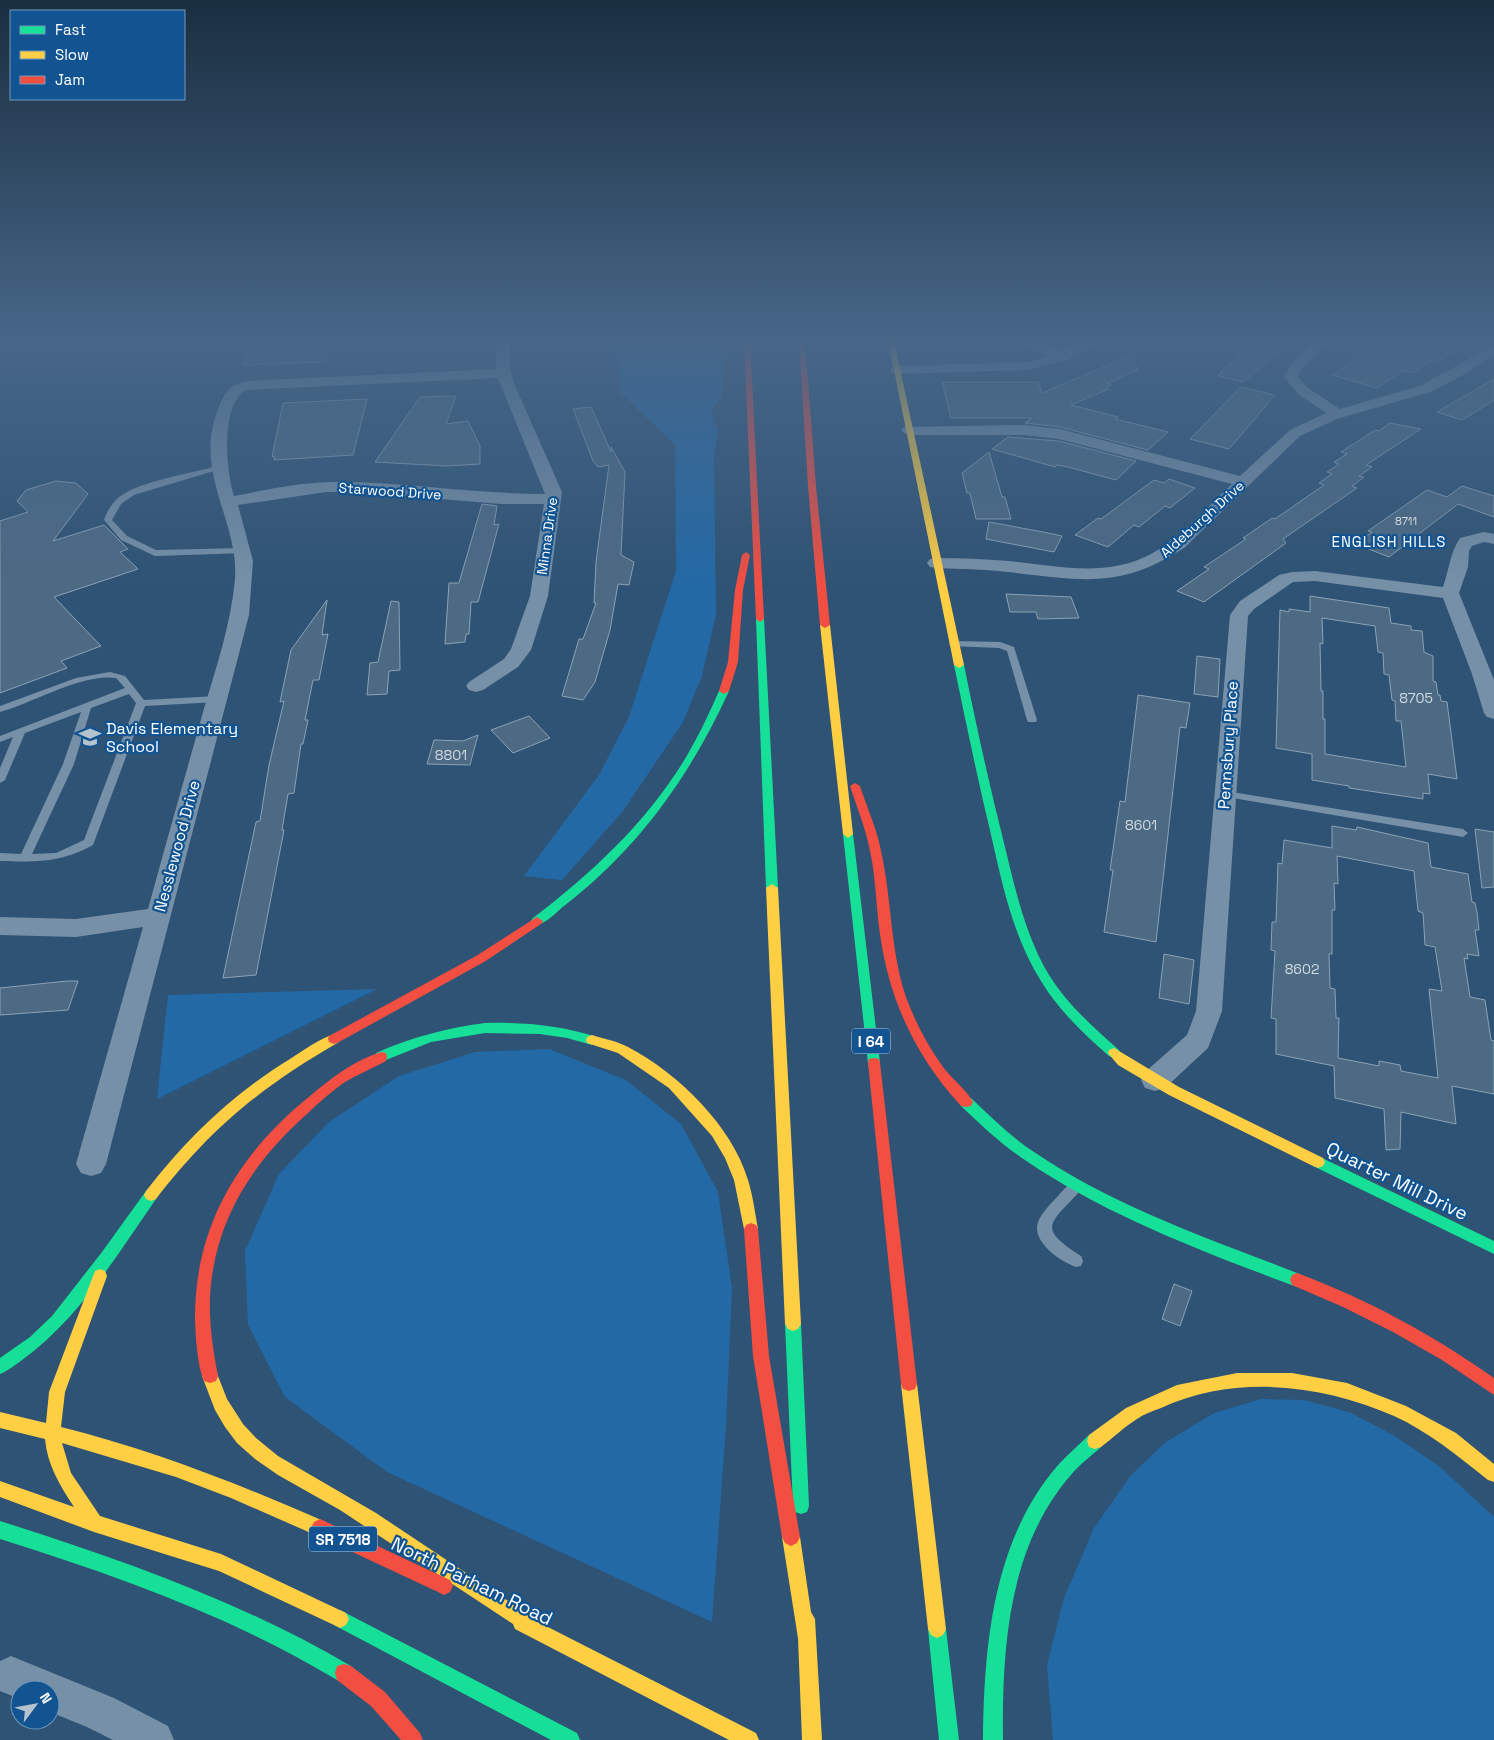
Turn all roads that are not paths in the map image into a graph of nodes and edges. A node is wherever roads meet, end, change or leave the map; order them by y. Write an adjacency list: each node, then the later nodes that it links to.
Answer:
1 (223, 422): 8 (street, Nesslewood Drive)
2 (524, 422): 10 (street, Minna Drive)
3 (750, 422): 12 (main road)
4 (808, 422): 26 (main road, I 64)
5 (907, 422): 7 (main road, Quarter Mill Drive)
6 (1319, 422): 9 (street, Aldeburgh Drive)
7 (909, 430): 9 (street); 15 (main road, Quarter Mill Drive)
8 (220, 468): 11 (street, Nesslewood Drive); 14 (lane)
9 (1243, 482): 15 (street, Aldeburgh Drive)
10 (552, 499): 11 (street, Starwood Drive); 18 (street, Minna Drive)
11 (229, 502): 14 (street, Nesslewood Drive)
12 (754, 512): 40 (main road); 51 (main road)
13 (1494, 539): 16 (street)
14 (242, 550): 20 (street, Nesslewood Drive)
15 (936, 563): 17 (main road, Quarter Mill Drive)
16 (1450, 593): 24 (street); 30 (street, Pennsbury Place)
17 (954, 644): 25 (lane); 36 (main road, Quarter Mill Drive)
18 (476, 686)
19 (130, 690): 21 (lane); 22 (lane); 23 (lane)
20 (217, 699): 21 (lane); 34 (street, Nesslewood Drive)
21 (141, 703): 33 (lane)
22 (87, 706): 27 (lane); 33 (lane)
23 (0, 708)
24 (1494, 713)
25 (1032, 720)
26 (837, 730): 38 (main road); 58 (main road, I 64)
27 (21, 731): 28 (lane); 29 (lane)
28 (0, 739)
29 (0, 780)
30 (1224, 794): 31 (lane); 36 (street, Pennsbury Place)
31 (1463, 833)
32 (0, 857): 33 (lane)
33 (25, 858)
34 (158, 916): 35 (street); 37 (street, Nesslewood Drive)
35 (0, 926)
36 (1155, 1080): 39 (main road, Quarter Mill Drive)
37 (91, 1164)
38 (1076, 1186): 41 (lane); 43 (main road)
39 (1494, 1248)
40 (105, 1260): 42 (main road); 45 (main road)
41 (1076, 1261)
42 (0, 1367)
43 (1494, 1386)
44 (0, 1420): 45 (main road, North Parham Road / SR 7518)
45 (51, 1433): 48 (main road); 50 (main road, North Parham Road / SR 7518)
46 (1494, 1474): 59 (main road)
47 (0, 1489): 48 (main road)
48 (94, 1523): 55 (main road)
49 (0, 1530): 54 (main road)
50 (537, 1630): 51 (main road); 56 (main road, North Parham Road / SR 7518)
51 (806, 1636): 57 (main road)
52 (60, 1696): 53 (street)
53 (154, 1740)
54 (413, 1740)
55 (570, 1740)
56 (749, 1740)
57 (812, 1740)
58 (949, 1740)
59 (993, 1740)

